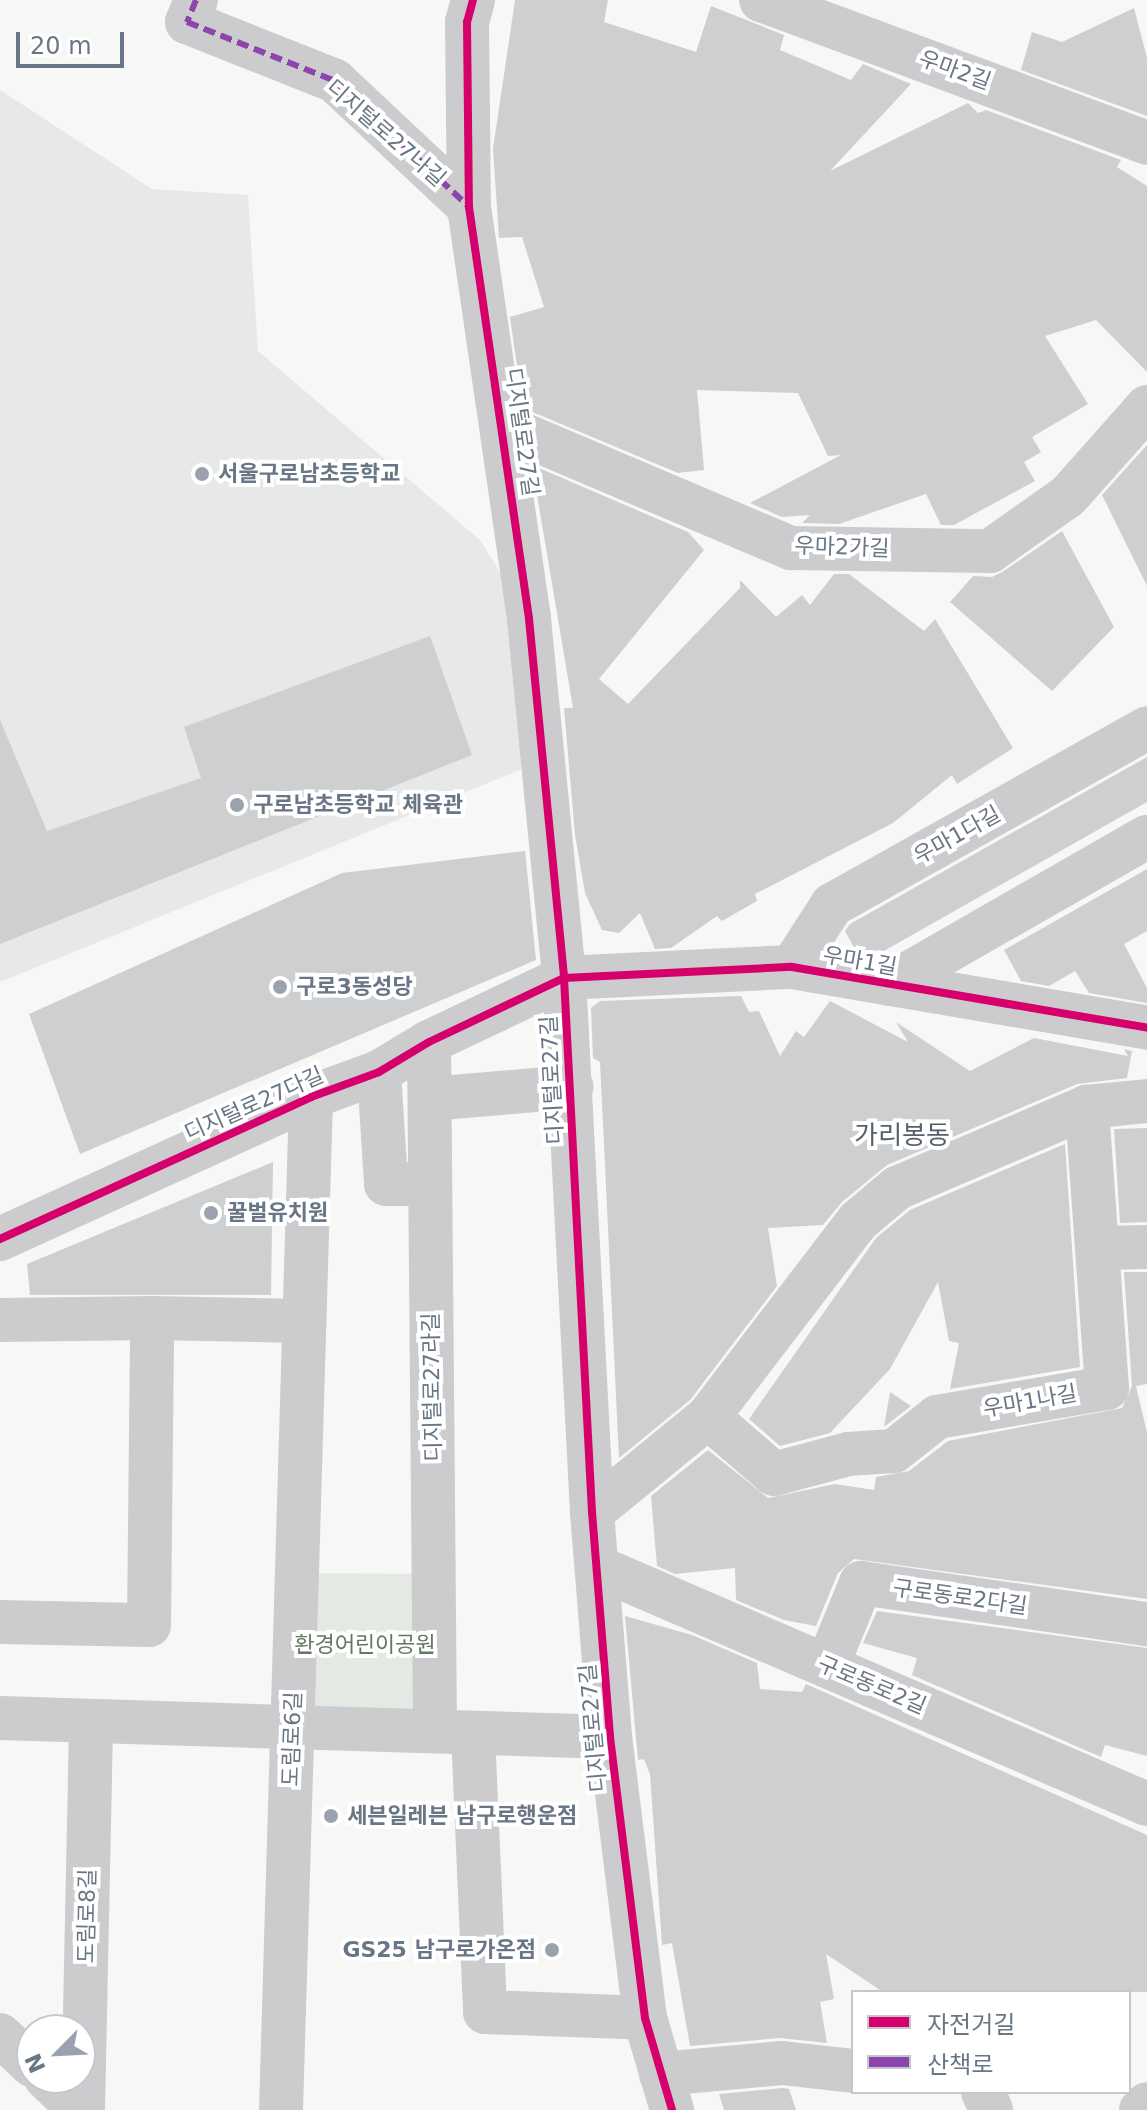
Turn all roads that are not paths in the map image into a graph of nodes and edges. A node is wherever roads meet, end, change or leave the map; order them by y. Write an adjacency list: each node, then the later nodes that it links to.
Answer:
1 (196, 0): 5 (street, 디지털로27나길)
2 (761, 0): 4 (street, 우마2길)
3 (469, 7): 5 (street, 디지털로27길)
4 (1147, 143)
5 (469, 207): 7 (street, 디지털로27길)
6 (1147, 407): 7 (street, 우마2가길)
7 (503, 426): 11 (street, 디지털로27길)
8 (1147, 728): 10 (street, 우마1다길)
9 (1147, 837): 12 (street)
10 (792, 967): 11 (street, 우마1길); 12 (street, 우마1길)
11 (564, 978): 14 (street, 디지털로27다길); 16 (street, 디지털로27길)
12 (890, 984): 13 (street, 우마1길)
13 (1147, 1028)
14 (429, 1042): 15 (street, 디지털로27다길); 18 (street, 디지털로27라길)
15 (379, 1072): 17 (street, 디지털로27다길); 21 (street)
16 (571, 1087): 18 (street); 29 (street, 디지털로27길)
17 (311, 1097): 22 (street, 디지털로27다길); 27 (street, 도림로6길)
18 (430, 1099): 21 (street, 디지털로27라길)
19 (1147, 1101): 20 (street)
20 (1087, 1107): 24 (street, 우마1나길); 28 (street)
21 (430, 1184): 37 (street, 디지털로27라길)
22 (0, 1239)
23 (1147, 1247): 24 (street)
24 (1100, 1248): 28 (street, 우마1나길)
25 (152, 1318): 26 (street); 27 (street); 31 (street)
26 (0, 1320)
27 (304, 1321): 36 (street, 도림로6길)
28 (708, 1417): 29 (street)
29 (592, 1512): 30 (street, 디지털로27길)
30 (597, 1567): 33 (street, 구로동로2길); 38 (street, 디지털로27길)
31 (0, 1622)
32 (1147, 1624): 33 (street, 구로동로2다길)
33 (827, 1666): 39 (street, 구로동로2길)
34 (0, 1718): 35 (street)
35 (91, 1722): 36 (street); 47 (street, 도림로8길)
36 (292, 1728): 37 (street); 48 (street, 도림로6길)
37 (454, 1732): 38 (street); 40 (street)
38 (610, 1737): 40 (street, 디지털로27길)
39 (1147, 1804)
40 (645, 2018): 44 (street, 디지털로27길)
41 (0, 2035): 42 (street)
42 (16, 2050)
43 (851, 2071): 44 (street)
44 (666, 2092)
45 (64, 2094): 47 (street)
46 (1147, 2104): 49 (street)
47 (81, 2110)
48 (281, 2110)
49 (1141, 2110)

